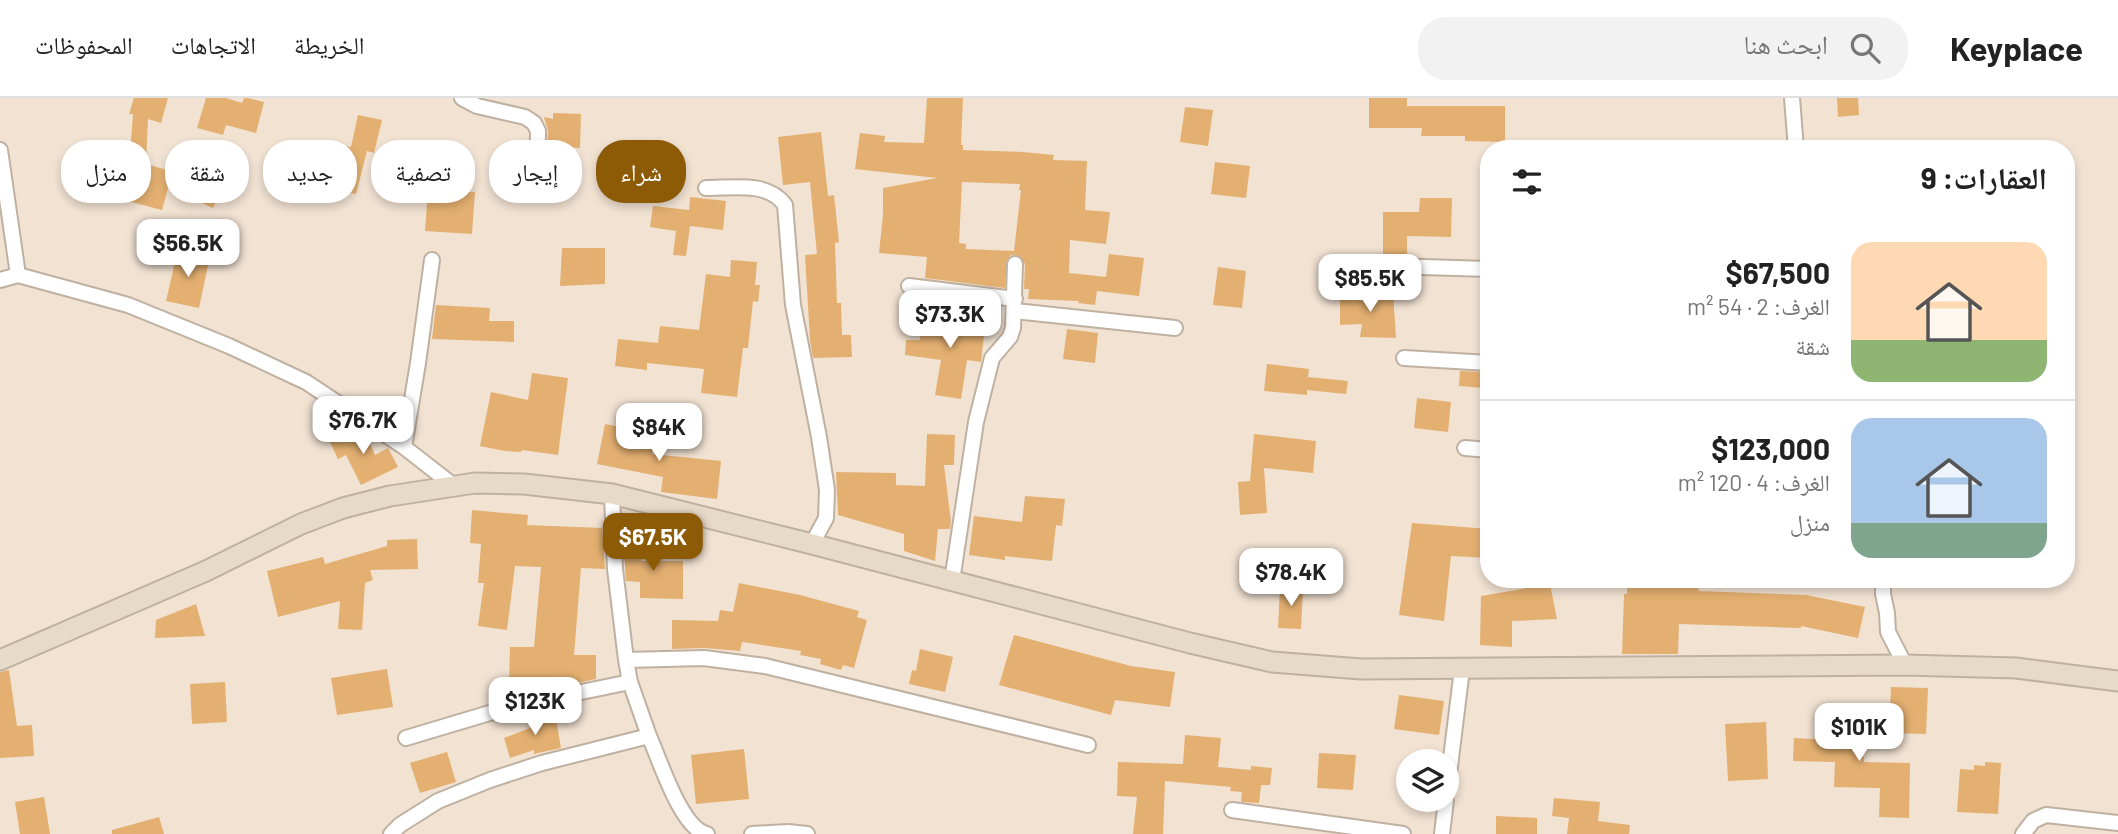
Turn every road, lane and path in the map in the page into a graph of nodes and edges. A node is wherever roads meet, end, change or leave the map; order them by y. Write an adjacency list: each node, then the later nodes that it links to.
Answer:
1 (462, 98): 3 (street)
2 (1792, 98): 4 (street)
3 (538, 140)
4 (1795, 140)
5 (0, 150): 11 (street)
6 (706, 188): 23 (street)
7 (432, 260): 18 (street)
8 (1015, 264): 14 (street)
9 (1356, 265): 10 (street)
10 (1480, 269)
11 (18, 275): 12 (street); 18 (street)
12 (0, 280)
13 (909, 286): 14 (street)
14 (1015, 305): 15 (street); 24 (street)
15 (1175, 328)
16 (1405, 358): 17 (street)
17 (1480, 362)
18 (404, 447): 21 (street)
19 (1465, 448): 20 (street)
20 (1480, 449)
21 (454, 486): 22 (main road); 26 (main road)
22 (612, 494): 23 (main road); 27 (street)
23 (813, 544): 24 (main road)
24 (951, 581): 29 (main road)
25 (1883, 588): 28 (street)
26 (0, 660)
27 (626, 660): 31 (street); 34 (street)
28 (1905, 665): 29 (main road); 30 (main road)
29 (1462, 669): 35 (street)
30 (2118, 681)
31 (630, 682): 32 (street); 33 (street)
32 (649, 736): 39 (street); 40 (street)
33 (405, 738)
34 (1088, 745)
35 (1452, 749)
36 (1232, 810): 43 (street)
37 (1445, 812): 44 (street)
38 (2118, 823): 45 (street)
39 (391, 834)
40 (707, 834)
41 (752, 834): 42 (street)
42 (807, 834)
43 (1403, 834)
44 (1442, 834)
45 (2022, 834)

